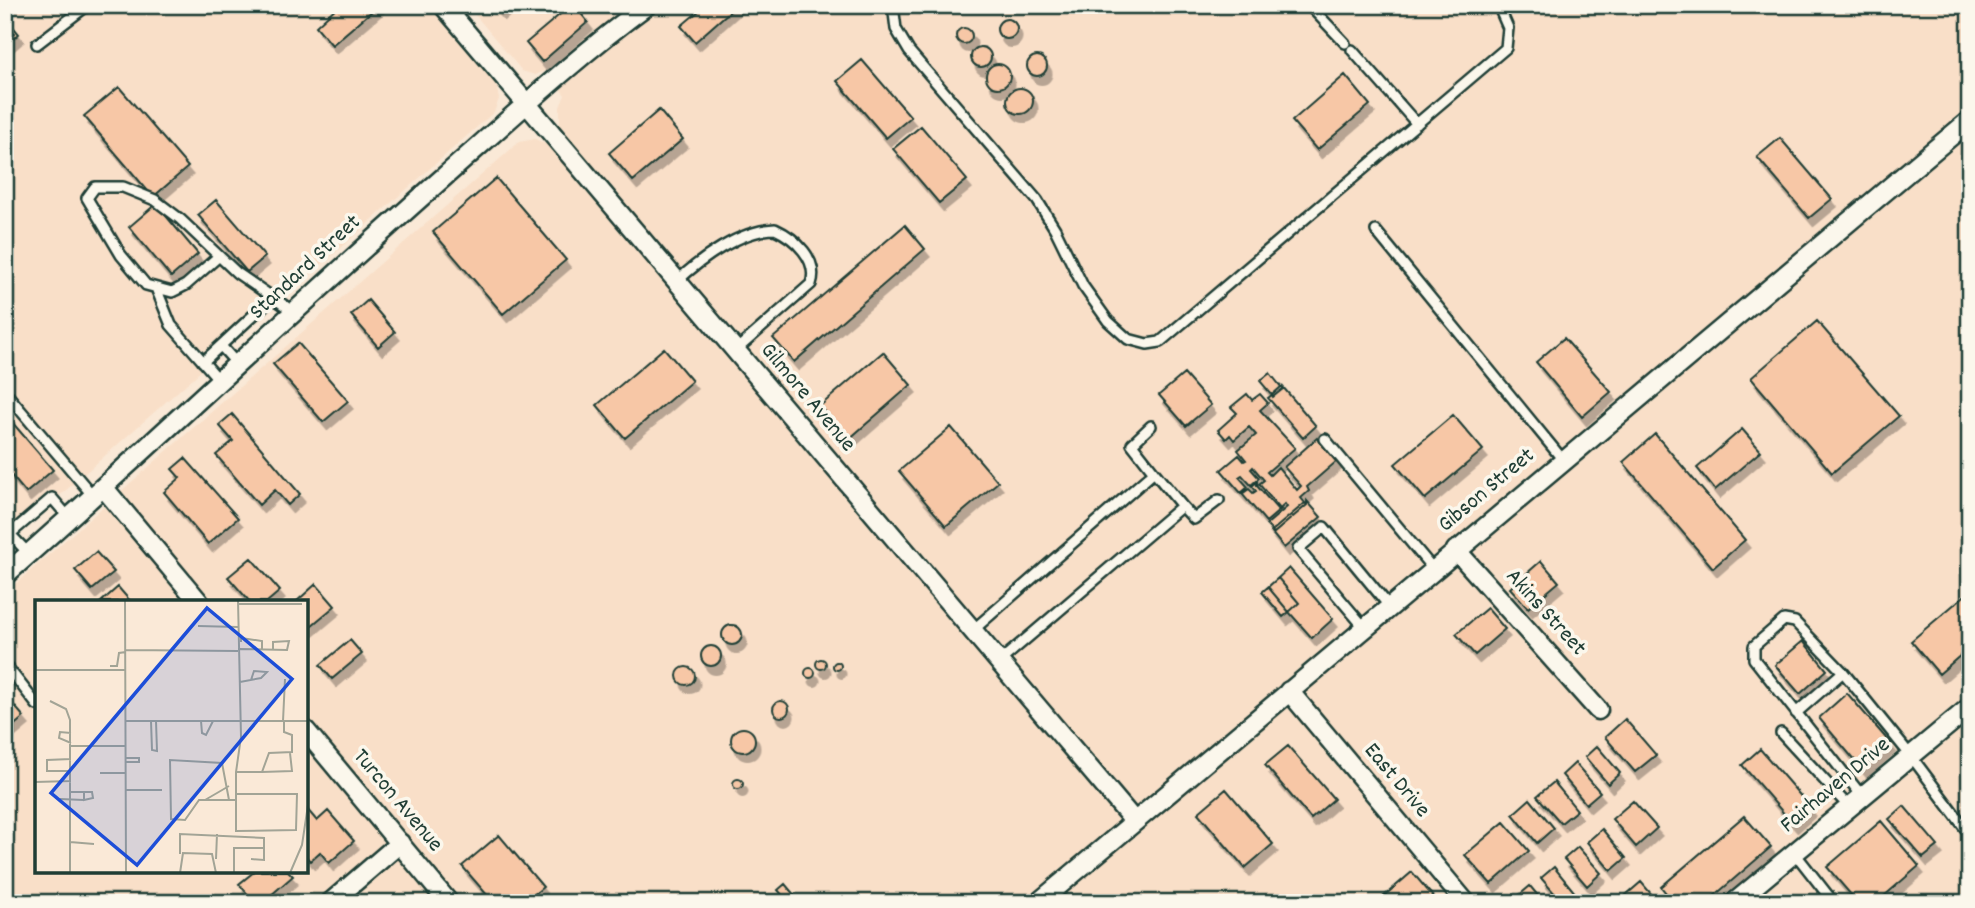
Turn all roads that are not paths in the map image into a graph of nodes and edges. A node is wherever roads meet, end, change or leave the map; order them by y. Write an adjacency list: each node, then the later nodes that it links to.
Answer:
1 (88, 5): 7 (lane)
2 (443, 5): 8 (street, Gilmore Avenue)
3 (647, 5): 8 (street, Standard Street)
4 (894, 5): 10 (lane)
5 (1309, 5): 10 (lane)
6 (1498, 5): 10 (lane)
7 (37, 44)
8 (526, 105): 13 (street, Gilmore Avenue); 16 (street, Standard Street)
9 (1970, 120): 25 (street, Gibson Street)
10 (1417, 124)
11 (1376, 231): 25 (lane)
12 (219, 256): 14 (lane); 14 (lane); 15 (lane)
13 (676, 282): 18 (street, Gilmore Avenue); 18 (lane)
14 (156, 288): 19 (lane)
15 (272, 298): 16 (lane); 17 (lane)
16 (294, 312): 20 (street, Standard Street)
17 (221, 346): 19 (lane); 20 (lane)
18 (735, 351): 39 (street, Gilmore Avenue)
19 (203, 362): 21 (lane)
20 (238, 365): 21 (street, Standard Street)
21 (220, 381): 27 (street, Standard Street)
22 (5, 392): 27 (lane)
23 (1151, 426): 26 (lane)
24 (1325, 439): 34 (lane)
25 (1563, 460): 32 (street, Gibson Street)
26 (1154, 472): 29 (lane); 39 (lane)
27 (99, 493): 30 (street, Standard Street); 36 (street)
28 (1219, 500): 29 (lane)
29 (1182, 506): 40 (lane)
30 (70, 519): 31 (lane); 33 (street, Standard Street)
31 (8, 531): 33 (lane)
32 (1456, 550): 34 (street, Gibson Street); 46 (street, Akins Street)
33 (29, 554): 35 (street, Standard Street)
34 (1433, 569): 37 (street, Gibson Street)
35 (5, 575)
36 (197, 600)
37 (1389, 606): 38 (street, Gibson Street); 38 (lane)
38 (1364, 626): 43 (street, Gibson Street)
39 (972, 631): 40 (street, Gilmore Avenue)
40 (999, 662): 52 (street, Gilmore Avenue)
41 (5, 664): 44 (lane)
42 (1843, 671): 47 (lane); 47 (lane); 50 (lane)
43 (1289, 691): 52 (street, Gibson Street); 59 (street, East Drive)
44 (35, 702)
45 (1970, 707): 50 (street, Fairhaven Drive)
46 (1598, 709)
47 (1796, 713): 51 (lane)
48 (308, 733): 54 (street, Turcon Avenue)
49 (1781, 733): 51 (lane)
50 (1911, 755): 51 (street, Fairhaven Drive); 53 (lane)
51 (1856, 802): 55 (street, Fairhaven Drive)
52 (1134, 821): 58 (street, Gibson Street)
53 (1965, 828)
54 (400, 843): 56 (street); 57 (street, Turcon Avenue)
55 (1794, 852): 60 (street, Fairhaven Drive); 61 (lane)
56 (330, 903)
57 (449, 903)
58 (1038, 903)
59 (1466, 903)
60 (1734, 903)
61 (1834, 903)

